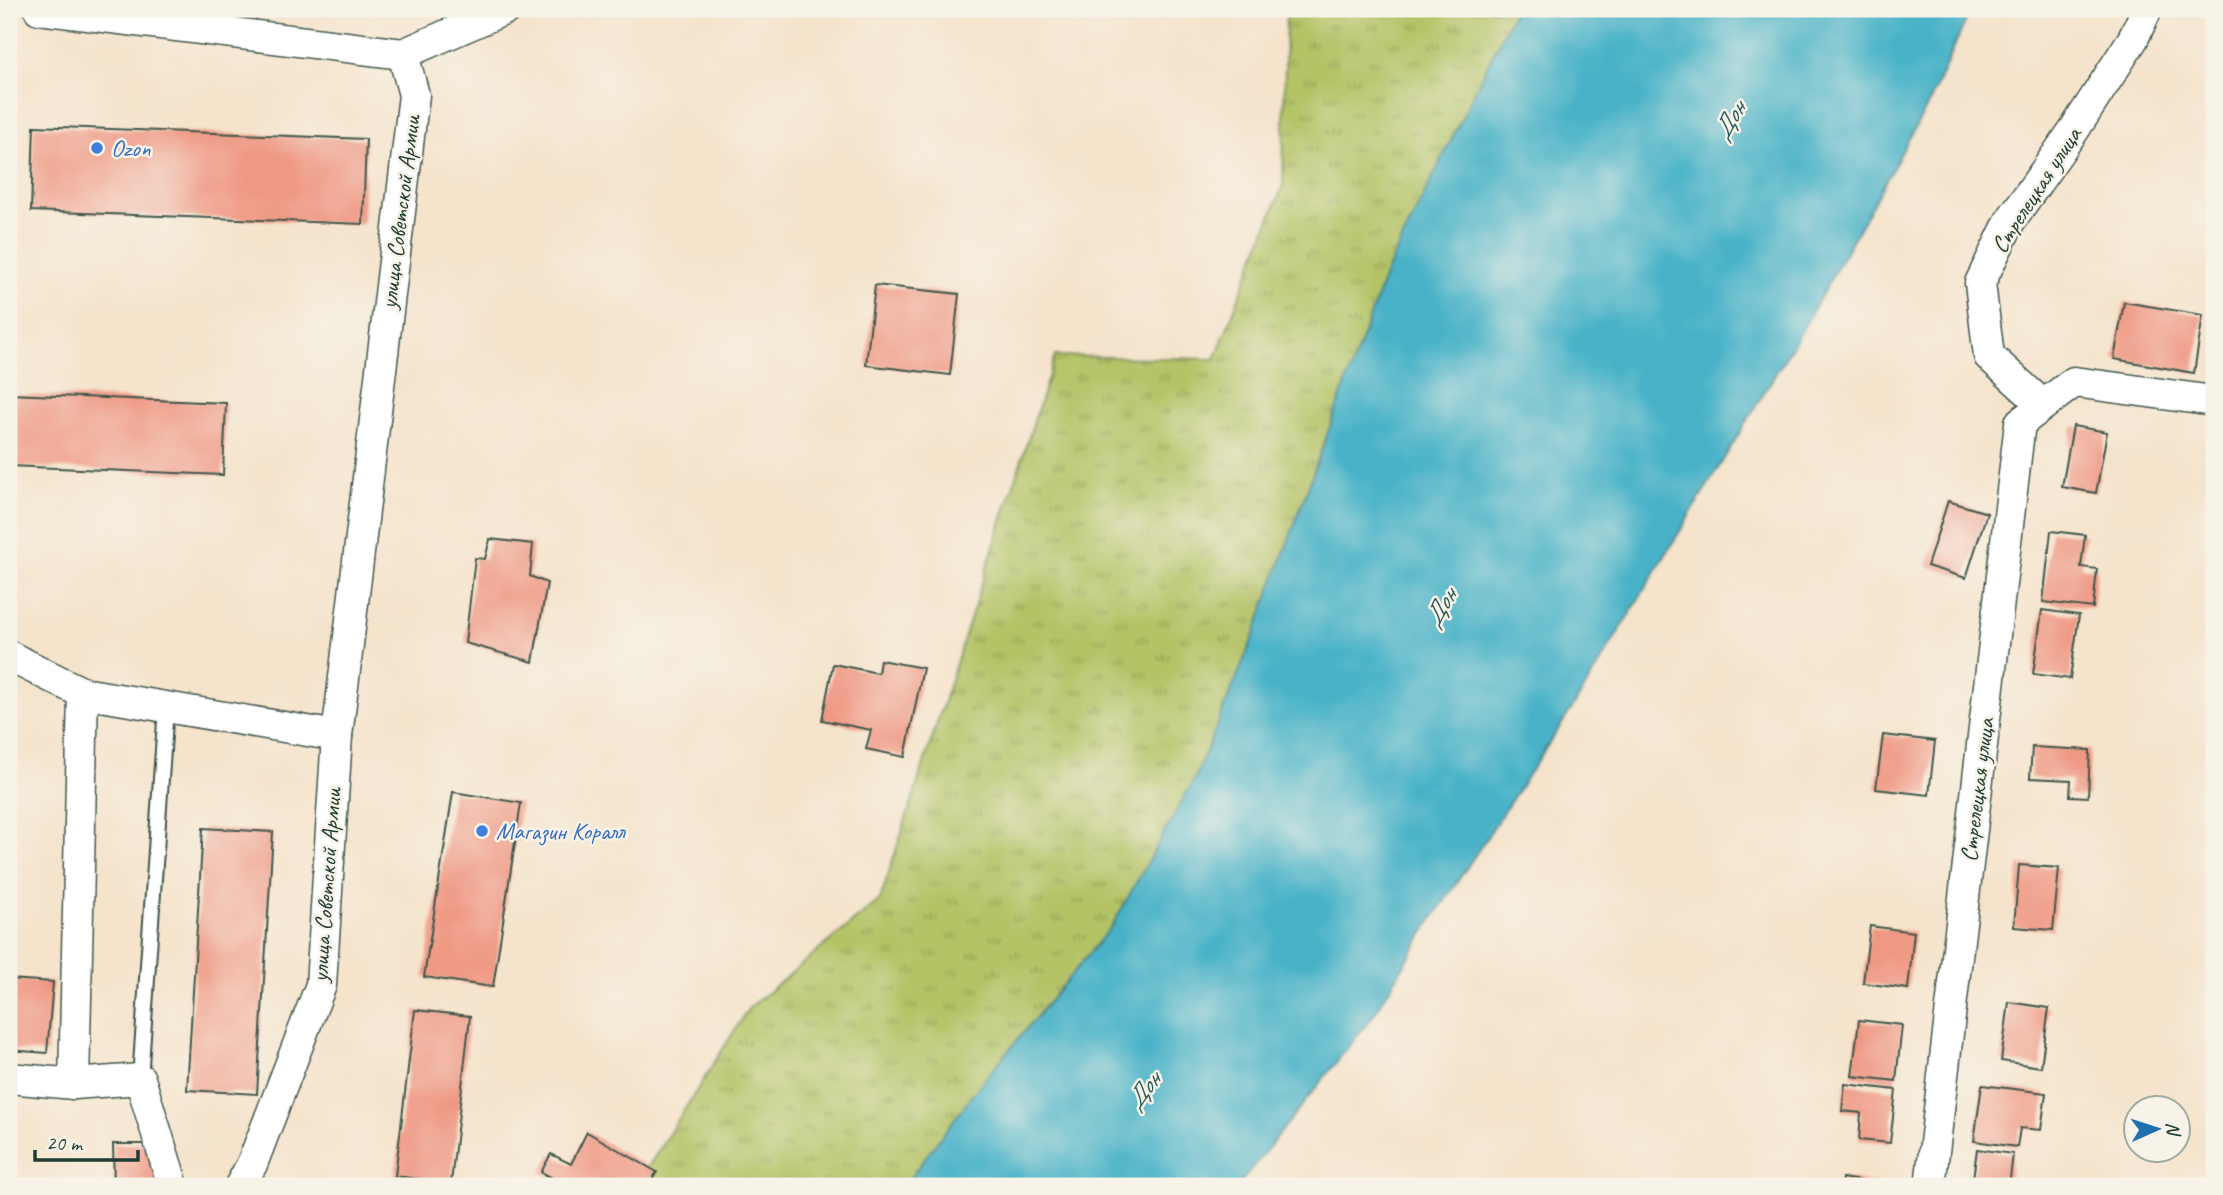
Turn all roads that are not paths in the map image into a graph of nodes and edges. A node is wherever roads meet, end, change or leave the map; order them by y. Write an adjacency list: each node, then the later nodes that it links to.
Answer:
1 (39, 9): 4 (street)
2 (506, 9): 4 (street)
3 (2147, 9): 6 (street, Стрелецкая улица)
4 (403, 54): 10 (street, улица Советской Армии)
5 (2214, 401): 6 (street, Стрелецкая улица)
6 (2043, 405): 16 (street, Стрелецкая улица)
7 (9, 656): 8 (street)
8 (83, 693): 9 (street); 13 (street)
9 (166, 707): 10 (street); 12 (lane)
10 (337, 736): 15 (street, улица Советской Армии)
11 (9, 1078): 13 (street)
12 (141, 1079): 13 (street); 14 (street)
13 (74, 1084)
14 (173, 1186)
15 (240, 1186)
16 (1930, 1186)

